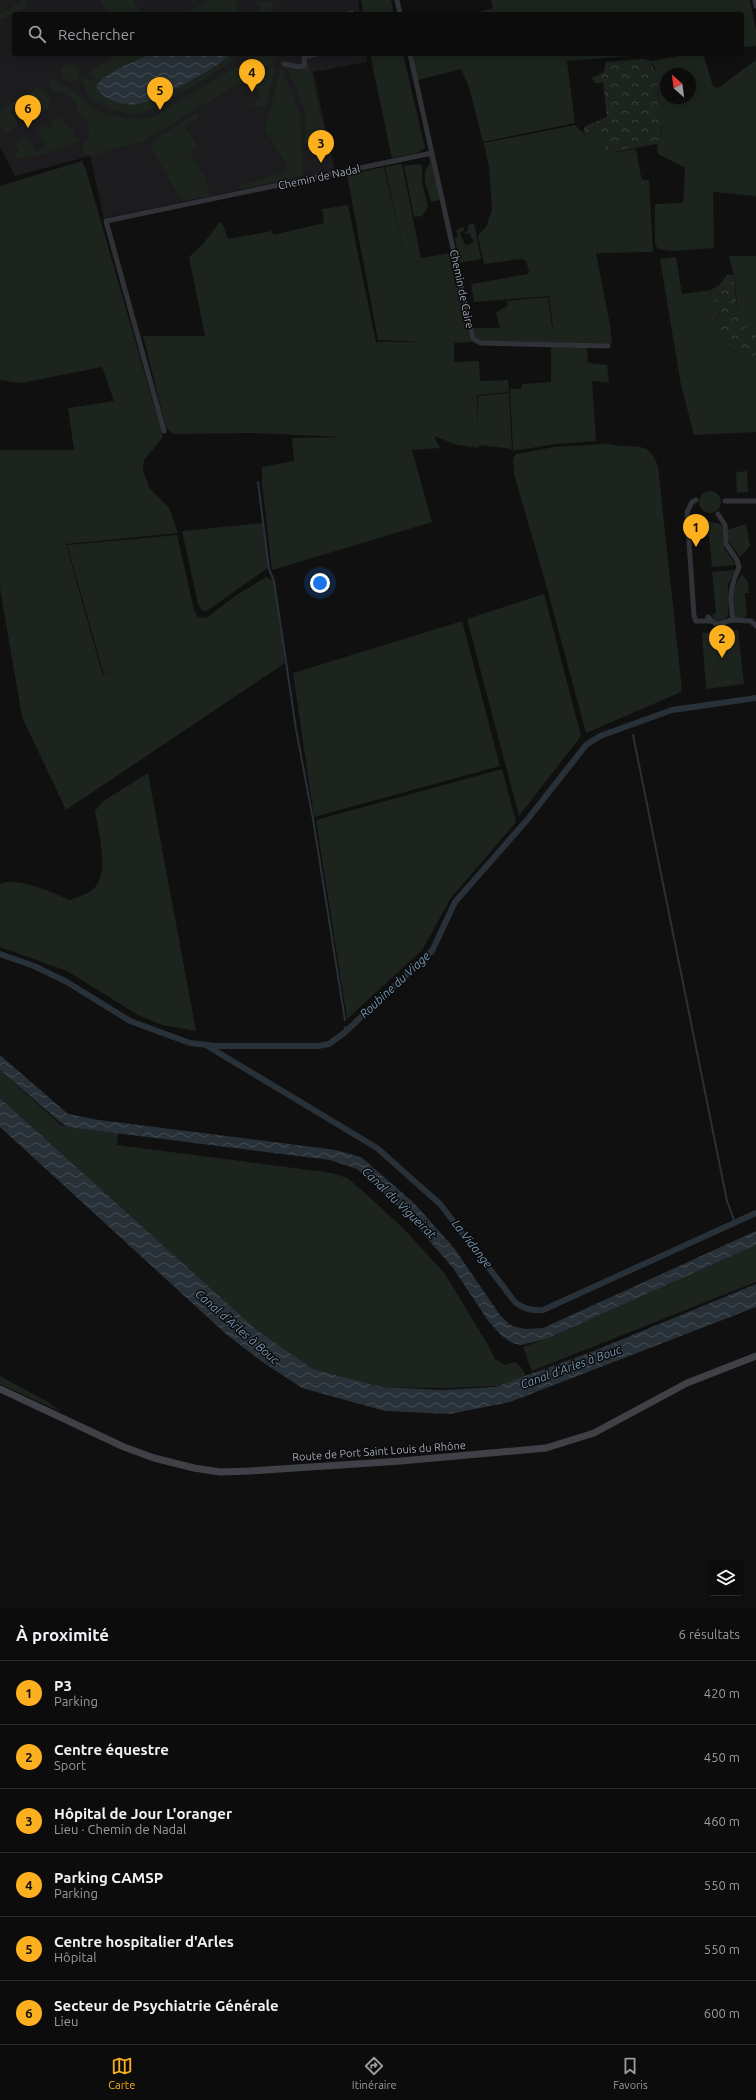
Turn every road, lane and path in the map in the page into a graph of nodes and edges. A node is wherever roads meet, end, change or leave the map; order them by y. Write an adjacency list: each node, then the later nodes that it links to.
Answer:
1 (397, 0): 4 (street)
2 (755, 0): 3 (street)
3 (756, 6)
4 (400, 12)
5 (304, 56): 7 (street)
6 (410, 56): 8 (street)
7 (284, 64)
8 (432, 153): 9 (street, Chemin de Caire); 10 (street, Chemin de Nadal)
9 (608, 346)
10 (164, 431)
11 (696, 500): 15 (street)
12 (756, 500): 13 (street)
13 (725, 501)
14 (718, 514): 15 (street)
15 (733, 620): 16 (street)
16 (756, 626)
17 (756, 1356): 18 (main road, Route de Port Saint Louis du Rhône)
18 (0, 1389)

